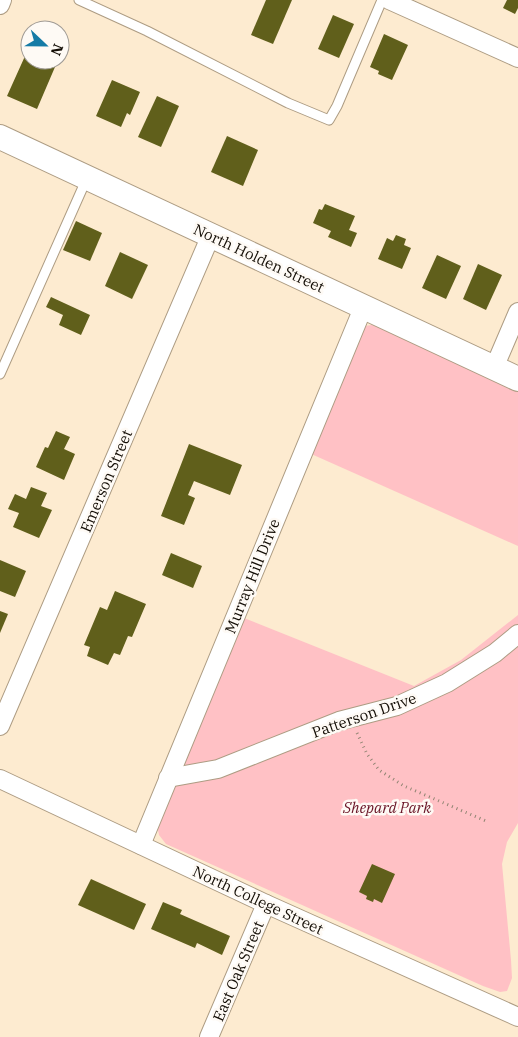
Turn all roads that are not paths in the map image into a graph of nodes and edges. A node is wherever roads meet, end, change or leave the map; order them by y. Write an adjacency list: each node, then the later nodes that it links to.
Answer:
1 (2, 0): 5 (street)
2 (79, 0): 3 (lane)
3 (382, 0)
4 (389, 0): 6 (street)
5 (0, 5)
6 (518, 58)
7 (0, 138): 8 (main road, North Holden Street)
8 (87, 178): 9 (main road, North Holden Street); 13 (lane)
9 (212, 236): 10 (main road, North Holden Street); 16 (street, Emerson Street)
10 (363, 308): 12 (main road, North Holden Street); 17 (street, Murray Hill Drive)
11 (518, 312): 12 (street)
12 (494, 368): 14 (main road, North Holden Street)
13 (0, 374)
14 (518, 379)
15 (518, 634): 17 (street, Patterson Drive)
16 (0, 726)
17 (168, 778): 19 (street, Murray Hill Drive)
18 (0, 779): 19 (street, North College Street)
19 (141, 845): 20 (street, North College Street)
20 (266, 904): 21 (street, North College Street); 22 (street, East Oak Street)
21 (518, 1017)
22 (209, 1037)

